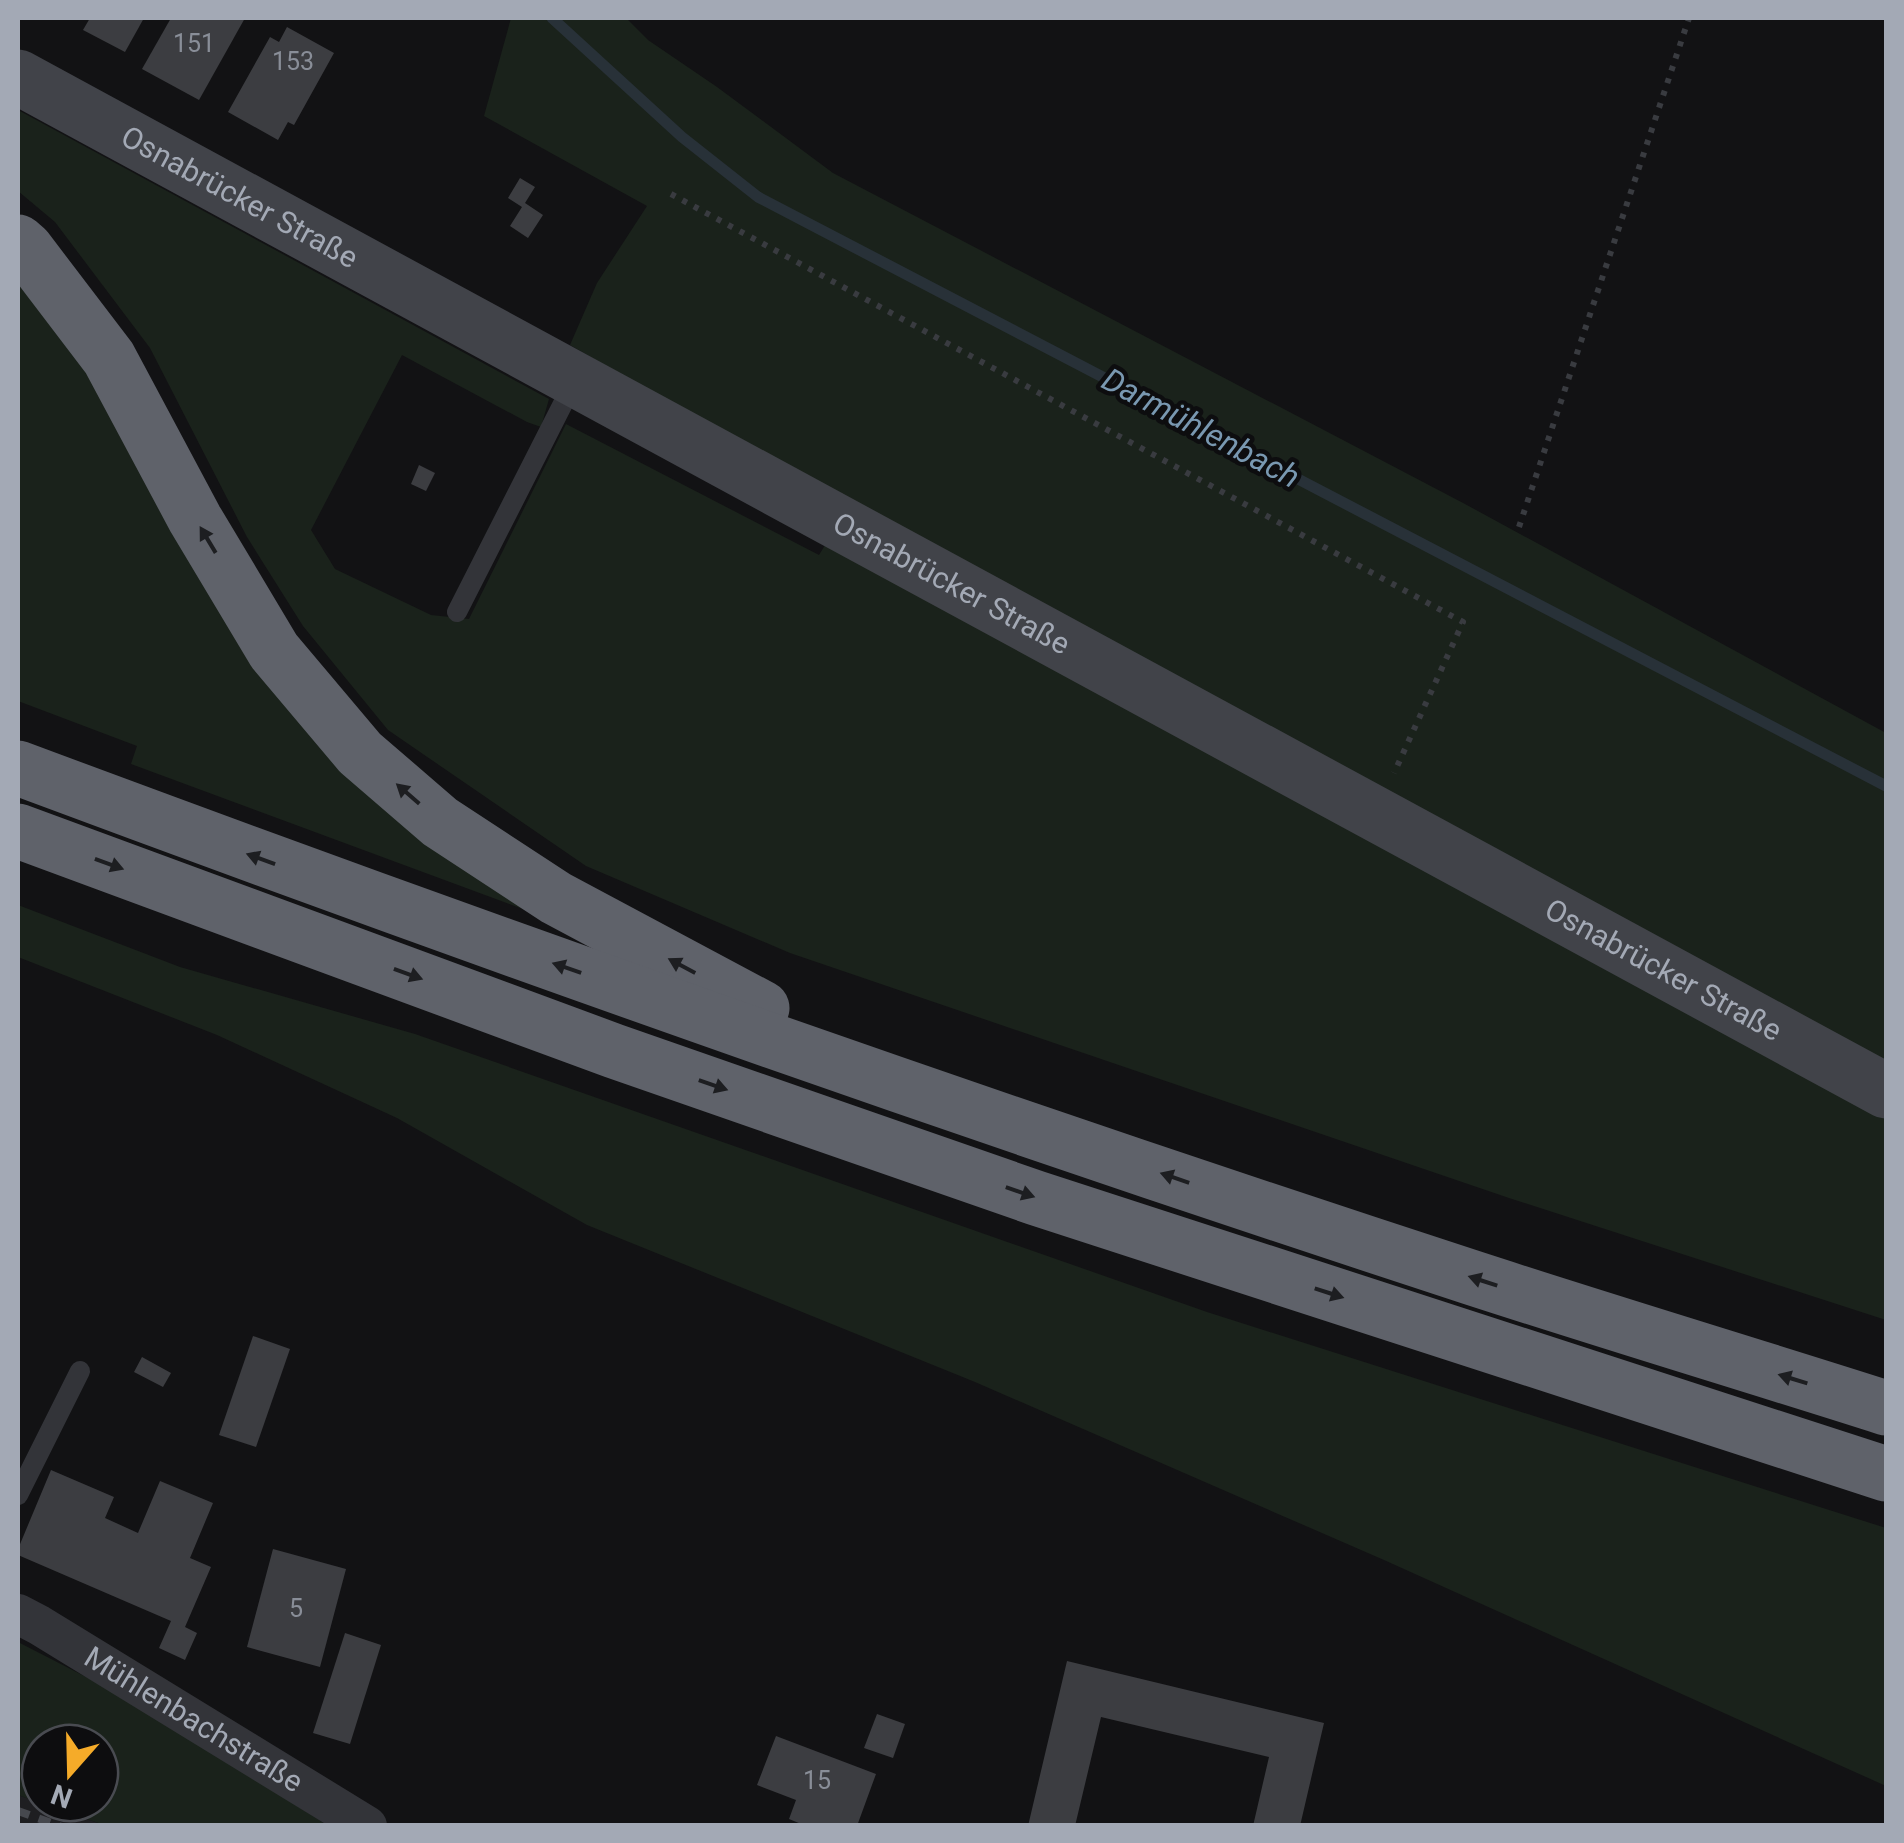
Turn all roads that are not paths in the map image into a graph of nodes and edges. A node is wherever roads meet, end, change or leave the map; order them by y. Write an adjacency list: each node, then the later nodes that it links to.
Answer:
1 (18, 77): 3 (main road, Osnabrücker Straße)
2 (18, 242): 8 (highway, one-way to 2)
3 (576, 378): 4 (lane); 7 (main road, Osnabrücker Straße)
4 (457, 612)
5 (18, 768): 8 (highway, one-way to 5)
6 (18, 831): 11 (highway, one-way to 11)
7 (1886, 1090)
8 (923, 1094): 10 (highway, one-way to 8)
9 (80, 1370): 12 (lane)
10 (1886, 1408)
11 (1886, 1474)
12 (18, 1495)
13 (18, 1614): 14 (street, Mühlenbachstraße)
14 (367, 1826)

